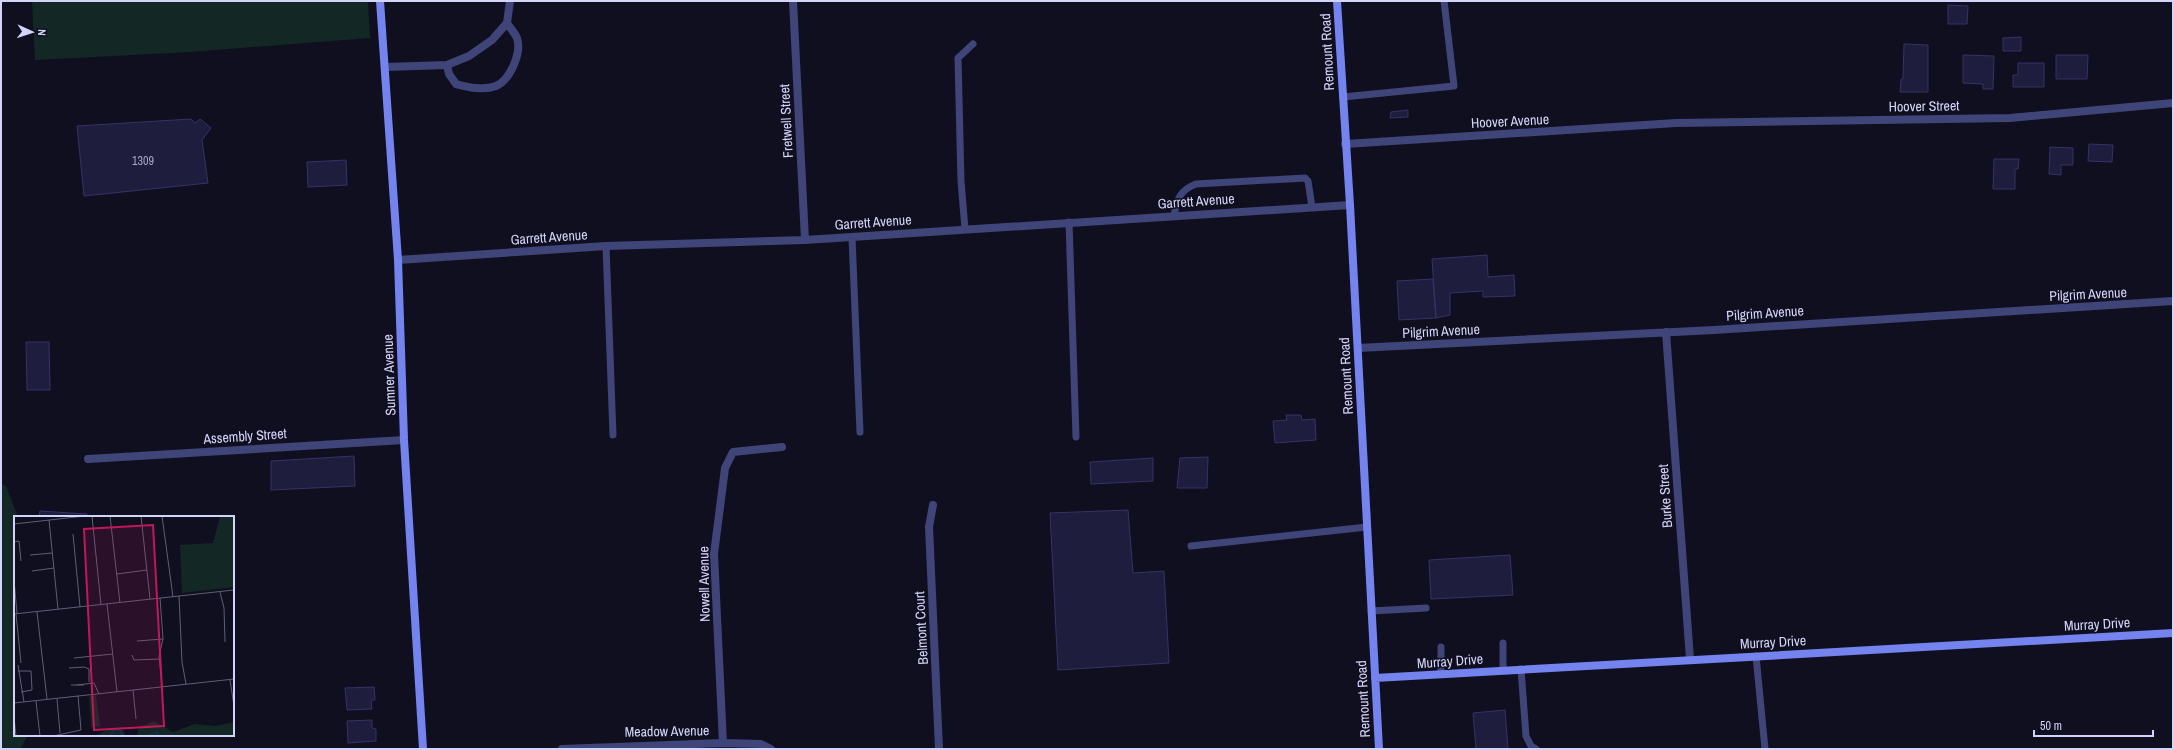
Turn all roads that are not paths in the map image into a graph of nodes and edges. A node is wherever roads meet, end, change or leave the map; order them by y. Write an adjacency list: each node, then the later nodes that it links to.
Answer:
1 (380, 1): 9 (street, Sumner Avenue)
2 (510, 1): 6 (street)
3 (793, 1): 20 (street, Fretwell Street)
4 (1337, 1): 10 (street, Remount Road)
5 (1444, 1): 10 (lane)
6 (507, 23): 8 (street); 8 (street)
7 (972, 44): 18 (lane)
8 (447, 65): 9 (street)
9 (385, 67): 22 (street, Sumner Avenue)
10 (1342, 97): 13 (street, Remount Road)
11 (2173, 103): 12 (street, Hoover Street)
12 (1676, 124): 13 (street, Hoover Avenue)
13 (1345, 144): 14 (street, Remount Road)
14 (1350, 205): 15 (street, Garrett Avenue); 25 (street, Remount Road)
15 (1312, 207): 16 (street, Garrett Avenue); 16 (lane)
16 (1174, 216): 17 (street, Garrett Avenue)
17 (1069, 222): 18 (street, Garrett Avenue); 28 (lane)
18 (965, 229): 19 (street, Garrett Avenue)
19 (852, 237): 20 (street, Garrett Avenue); 26 (lane)
20 (805, 240): 21 (street, Garrett Avenue)
21 (606, 246): 22 (street, Garrett Avenue); 27 (lane)
22 (398, 260): 29 (street, Sumner Avenue)
23 (2173, 301): 24 (street, Pilgrim Avenue)
24 (1666, 332): 25 (street, Pilgrim Avenue); 41 (street, Burke Street)
25 (1358, 348): 33 (street, Remount Road)
26 (860, 432)
27 (613, 435)
28 (1076, 437)
29 (404, 440): 31 (street, Assembly Street); 47 (street, Sumner Avenue)
30 (782, 447): 46 (street, Nowell Avenue)
31 (88, 459)
32 (933, 505): 50 (street, Belmont Court)
33 (1367, 527): 34 (lane); 36 (street, Remount Road)
34 (1191, 546)
35 (1426, 608): 36 (lane)
36 (1371, 611): 45 (street, Remount Road)
37 (2173, 633): 40 (street, Murray Drive)
38 (1503, 643): 43 (lane)
39 (1441, 647): 44 (lane)
40 (1756, 656): 41 (street, Murray Drive); 53 (lane)
41 (1690, 659): 42 (street, Murray Drive)
42 (1521, 669): 43 (street, Murray Drive); 52 (lane)
43 (1503, 670): 44 (street, Murray Drive)
44 (1441, 674): 45 (street, Murray Drive)
45 (1375, 678): 51 (street, Remount Road)
46 (722, 743): 48 (street, Meadow Avenue); 49 (street, Meadow Avenue)
47 (423, 749)
48 (562, 749)
49 (771, 749)
50 (939, 749)
51 (1379, 749)
52 (1536, 749)
53 (1765, 749)

